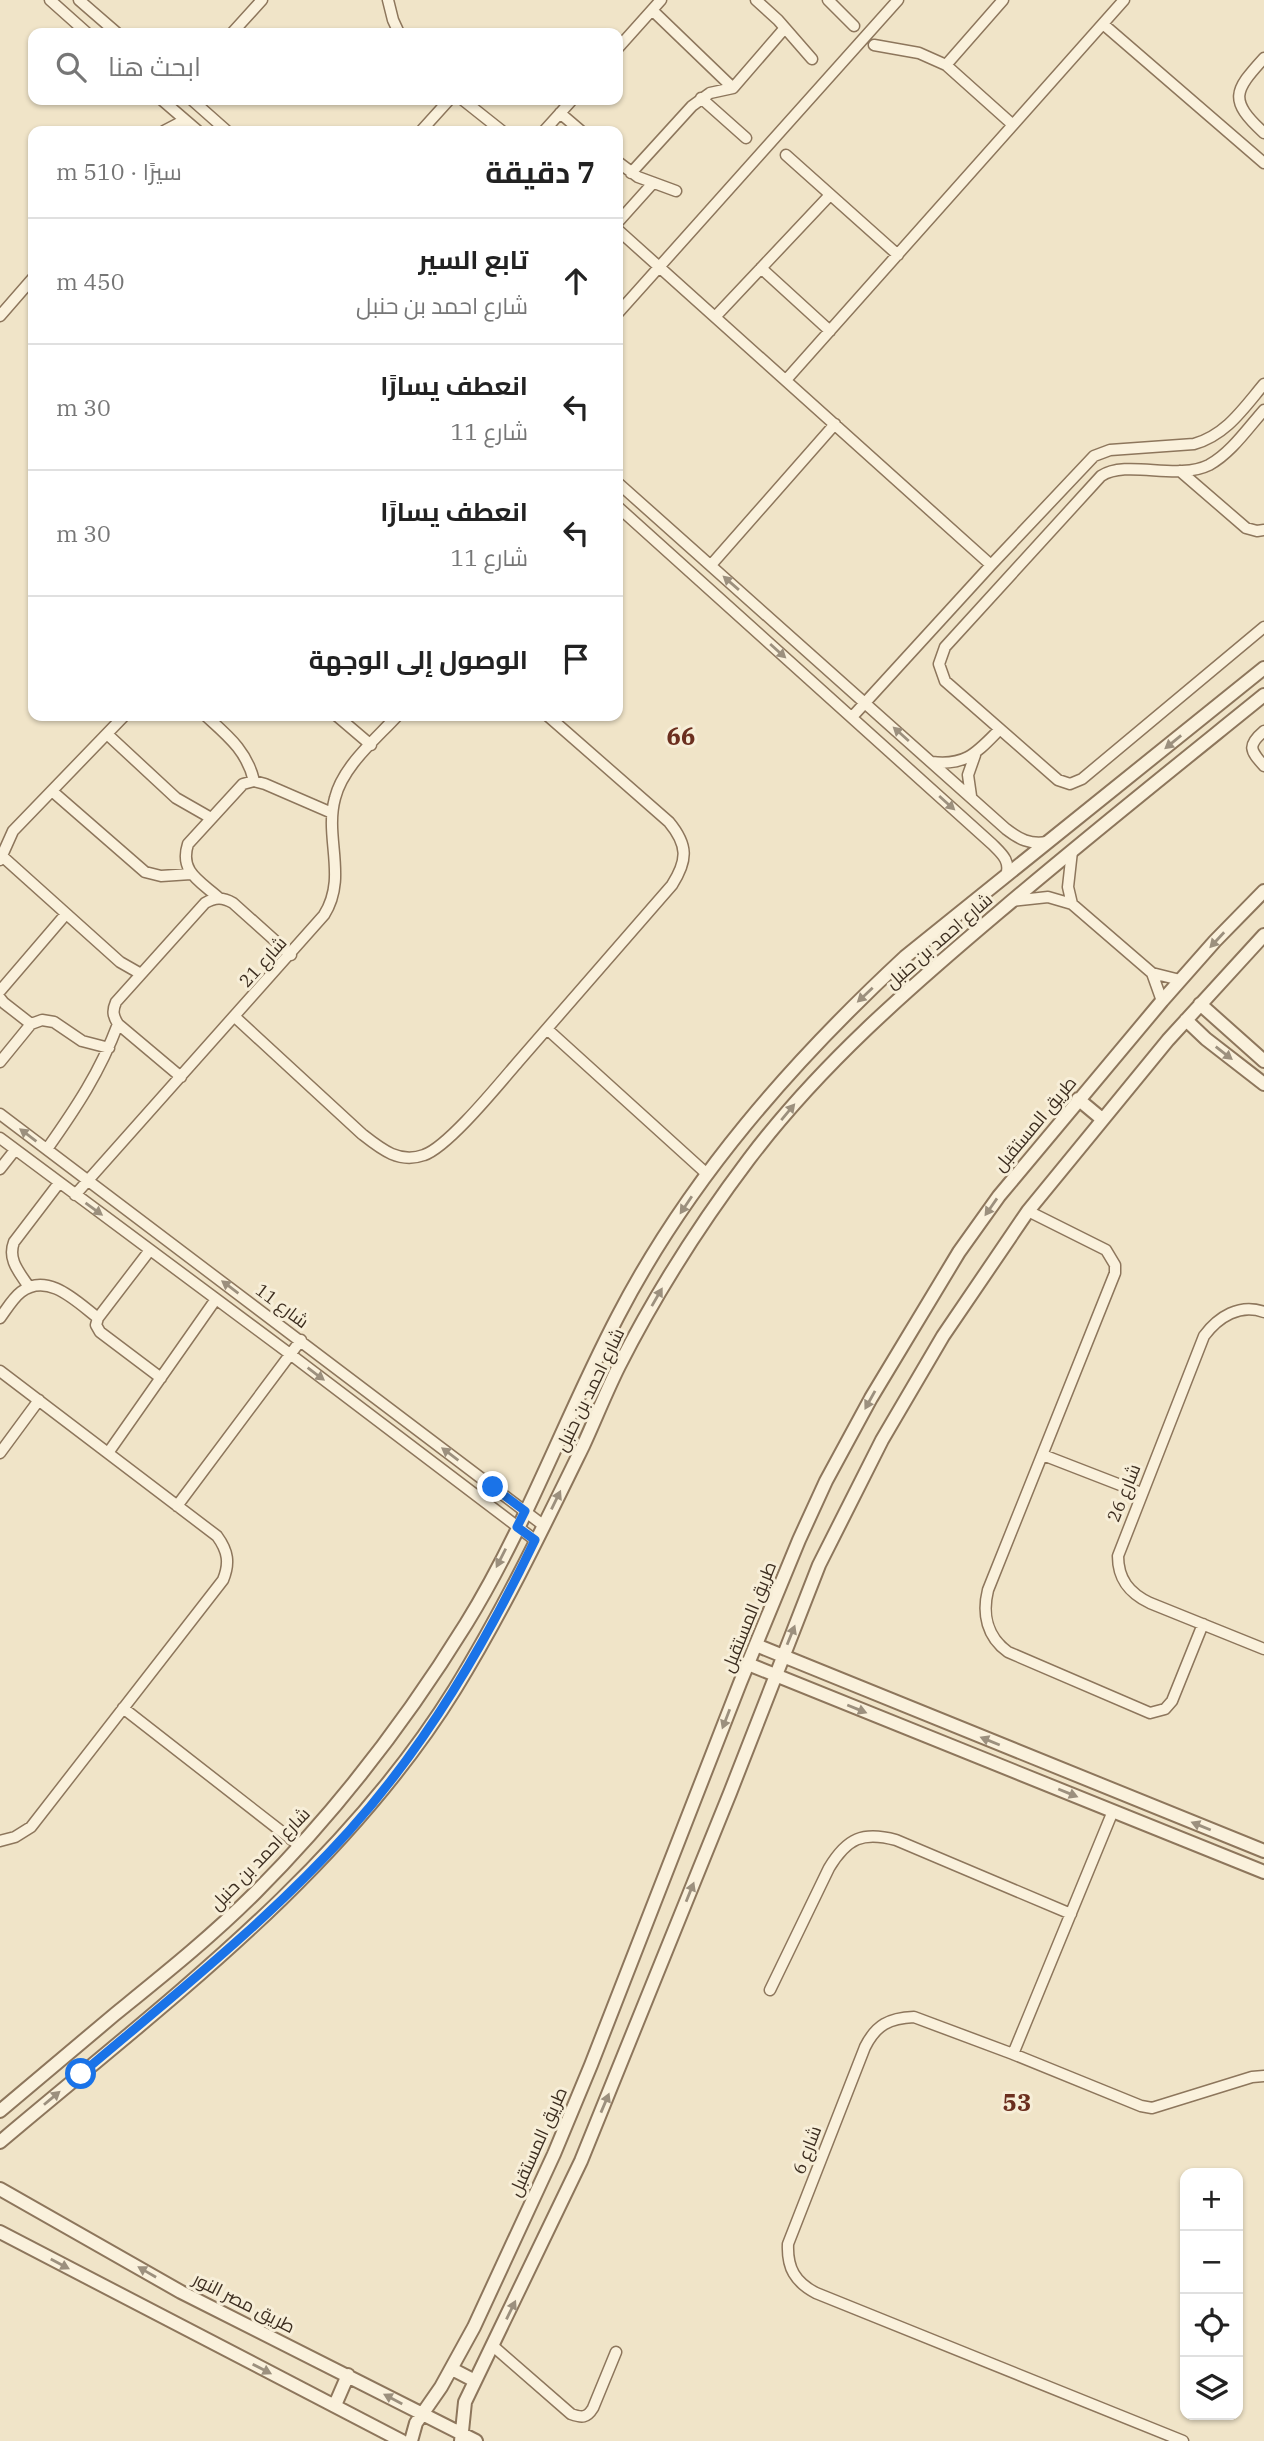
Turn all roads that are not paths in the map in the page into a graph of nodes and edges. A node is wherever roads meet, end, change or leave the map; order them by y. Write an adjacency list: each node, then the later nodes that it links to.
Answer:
1 (50, 0): 14 (street)
2 (79, 0): 15 (street)
3 (262, 0): 16 (street)
4 (388, 0): 17 (street)
5 (661, 0): 11 (street)
6 (757, 0): 18 (street)
7 (828, 0): 13 (street)
8 (898, 0): 53 (street)
9 (1003, 0): 23 (street)
10 (1125, 0): 12 (street)
11 (652, 10): 19 (street); 24 (street)
12 (1103, 24): 33 (street); 44 (street)
13 (854, 26)
14 (81, 28)
15 (111, 28)
16 (237, 28)
17 (397, 28)
18 (784, 29): 22 (street); 24 (street)
19 (623, 42)
20 (874, 45): 23 (street)
21 (1264, 58): 41 (street)
22 (812, 59)
23 (946, 65): 33 (street)
24 (733, 88): 25 (street)
25 (701, 98): 42 (street); 46 (street)
26 (168, 105): 32 (street)
27 (198, 105): 36 (street)
28 (444, 105): 37 (street)
29 (470, 105): 38 (street)
30 (567, 105): 31 (street)
31 (560, 113): 39 (street); 40 (street)
32 (185, 120): 34 (street); 35 (street)
33 (1013, 125): 52 (street)
34 (174, 126)
35 (192, 126)
36 (221, 126)
37 (426, 126)
38 (494, 126)
39 (548, 126)
40 (575, 126)
41 (1264, 133)
42 (746, 138)
43 (786, 155): 49 (street)
44 (1264, 163)
45 (623, 166): 46 (street)
46 (631, 173): 47 (street)
47 (653, 183): 48 (street); 50 (street)
48 (676, 191)
49 (830, 195): 52 (street); 54 (street)
50 (623, 216)
51 (623, 235): 53 (street)
52 (898, 255): 59 (street)
53 (659, 267): 56 (street); 58 (street)
54 (761, 268): 58 (street); 59 (street)
55 (28, 284): 57 (street)
56 (623, 307)
57 (0, 316)
58 (715, 317): 60 (street)
59 (830, 331): 60 (street)
60 (786, 380): 63 (street)
61 (1264, 384): 69 (street)
62 (1264, 410): 64 (street)
63 (835, 424): 68 (street); 69 (street)
64 (1180, 471): 67 (street); 81 (street)
65 (623, 487): 68 (street)
66 (623, 511): 74 (street, one-way to 74)
67 (1264, 530)
68 (711, 565): 73 (street, one-way to 68)
69 (991, 565): 73 (street)
70 (1264, 627): 81 (street)
71 (1264, 668): 75 (street, شارع احمد بن حنبل)
72 (1264, 695): 83 (street, شارع احمد بن حنبل)
73 (866, 702): 74 (street); 87 (street, one-way to 73)
74 (852, 717): 96 (street, one-way to 96)
75 (1204, 717): 83 (street); 95 (street, شارع احمد بن حنبل, one-way to 95)
76 (119, 721): 84 (street)
77 (212, 721): 89 (street)
78 (343, 721): 85 (street)
79 (393, 721): 85 (street, شارع 21)
80 (554, 721): 121 (street)
81 (1000, 729): 86 (street)
82 (1264, 731): 88 (street)
83 (1217, 733): 97 (street, شارع احمد بن حنبل)
84 (107, 734): 90 (street); 93 (street)
85 (371, 745): 92 (street, شارع 21)
86 (975, 754): 87 (street); 91 (street)
87 (932, 762): 91 (street)
88 (1264, 766)
89 (254, 781): 92 (street); 93 (street)
90 (52, 791): 98 (street); 99 (street)
91 (971, 797): 94 (street)
92 (332, 813): 107 (street, شارع 21)
93 (211, 818): 99 (street)
94 (1006, 829): 95 (street); 96 (street)
95 (1051, 841): 100 (street, شارع احمد بن حنبل)
96 (992, 844): 100 (street)
97 (1072, 851): 103 (street, شارع احمد بن حنبل); 104 (street)
98 (1, 858): 105 (street)
99 (191, 874): 102 (street)
100 (1006, 877): 108 (street, شارع احمد بن حنبل)
101 (1264, 891): 112 (street, طريق المستقبل, one-way to 112)
102 (219, 898): 107 (street); 110 (street)
103 (1012, 901): 104 (street); 111 (street, شارع احمد بن حنبل)
104 (1072, 904): 109 (street)
105 (66, 914): 110 (street); 113 (street)
106 (1264, 935): 116 (street)
107 (291, 954): 117 (street, شارع 21)
108 (905, 957): 111 (street); 134 (street, شارع احمد بن حنبل, one-way to 134)
109 (1152, 973): 112 (street); 115 (street)
110 (141, 974): 120 (street)
111 (923, 976): 158 (street, شارع احمد بن حنبل, one-way to 111)
112 (1180, 980): 115 (street, طريق المستقبل)
113 (0, 991)
114 (0, 998): 119 (street)
115 (1162, 1000): 127 (street, طريق المستقبل)
116 (1200, 1004): 118 (street); 123 (street)
117 (235, 1017): 121 (street); 125 (street, شارع 21)
118 (1186, 1020): 126 (street, one-way to 126); 129 (street)
119 (30, 1024): 122 (street); 124 (street)
120 (118, 1024): 122 (street); 125 (street)
121 (547, 1029): 134 (street)
122 (109, 1048): 131 (street)
123 (1264, 1061)
124 (0, 1062)
125 (181, 1077): 135 (street, شارع 21)
126 (1264, 1084)
127 (1078, 1099): 129 (street); 162 (street, طريق المستقبل, one-way to 162)
128 (0, 1114): 131 (street, شارع 11, one-way to 128)
129 (1102, 1119): 138 (street)
130 (0, 1138): 132 (street, شارع 11)
131 (47, 1149): 135 (street, شارع 11)
132 (15, 1150): 133 (street); 136 (street, شارع 11)
133 (0, 1169)
134 (707, 1174): 157 (street, شارع احمد بن حنبل, one-way to 157)
135 (89, 1181): 137 (street, شارع 21); 145 (street, شارع 11, one-way to 135)
136 (59, 1183): 137 (street, شارع 11); 140 (street)
137 (75, 1195): 139 (street, شارع 11, one-way to 139)
138 (1028, 1211): 152 (street); 164 (street, one-way to 138)
139 (150, 1250): 141 (street, شارع 11); 144 (street)
140 (29, 1287): 143 (street); 144 (street)
141 (216, 1299): 146 (street, شارع 11); 148 (street)
142 (1264, 1312): 154 (street, شارع 26)
143 (0, 1318)
144 (98, 1318): 148 (street)
145 (301, 1340): 146 (street); 153 (street, شارع 11, one-way to 145)
146 (290, 1354): 155 (street, شارع 11, one-way to 155); 156 (street)
147 (0, 1371): 149 (street)
148 (161, 1378): 151 (street)
149 (39, 1401): 150 (street); 151 (street)
150 (0, 1453)
151 (108, 1453): 156 (street)
152 (1043, 1455): 154 (street); 161 (street)
153 (493, 1487): 155 (street); 157 (street, شارع 11)
154 (1141, 1493): 161 (street, شارع 26)
155 (482, 1501): 159 (street, شارع 11)
156 (177, 1506): 167 (street)
157 (525, 1511): 158 (street, شارع 11); 159 (street, شارع احمد بن حنبل)
158 (543, 1525): 160 (street, شارع احمد بن حنبل)
159 (517, 1527): 160 (street, شارع 11); 172 (street, شارع احمد بن حنبل, one-way to 172)
160 (535, 1540): 180 (street, شارع احمد بن حنبل, one-way to 160)
161 (1203, 1624): 163 (street, شارع 26)
162 (756, 1645): 164 (street); 165 (street, طريق المستقبل)
163 (1264, 1649)
164 (782, 1657): 166 (street); 168 (street, one-way to 164)
165 (748, 1664): 166 (street); 185 (street, طريق المستقبل, one-way to 185)
166 (775, 1676): 169 (street, one-way to 169); 183 (street, one-way to 166)
167 (123, 1708): 171 (street); 172 (street)
168 (1152, 1806): 170 (street); 173 (street, one-way to 168)
169 (1113, 1811): 170 (street); 175 (street)
170 (1145, 1824): 174 (street)
171 (0, 1841)
172 (299, 1846): 179 (street, شارع احمد بن حنبل)
173 (1264, 1852)
174 (1264, 1872)
175 (1071, 1914): 176 (street); 177 (street)
176 (770, 1990)
177 (1013, 2054): 178 (street, شارع 6); 196 (street, شارع 6)
178 (1264, 2076)
179 (0, 2111)
180 (0, 2142)
181 (0, 2189): 186 (street, طريق مصر النور, one-way to 181)
182 (0, 2232): 188 (street, one-way to 188)
183 (493, 2346): 184 (street); 187 (street)
184 (616, 2352)
185 (452, 2369): 187 (street); 189 (street, طريق المستقبل)
186 (348, 2375): 188 (street); 189 (street, طريق مصر النور, one-way to 186)
187 (475, 2381): 191 (street)
188 (335, 2405): 190 (street)
189 (423, 2414): 191 (street, طريق مصر النور); 194 (street, طريق المستقبل)
190 (375, 2426): 192 (street); 193 (street)
191 (461, 2437): 195 (street, طريق مصر النور)
192 (382, 2441)
193 (402, 2441)
194 (411, 2441)
195 (476, 2441)
196 (1183, 2441)

